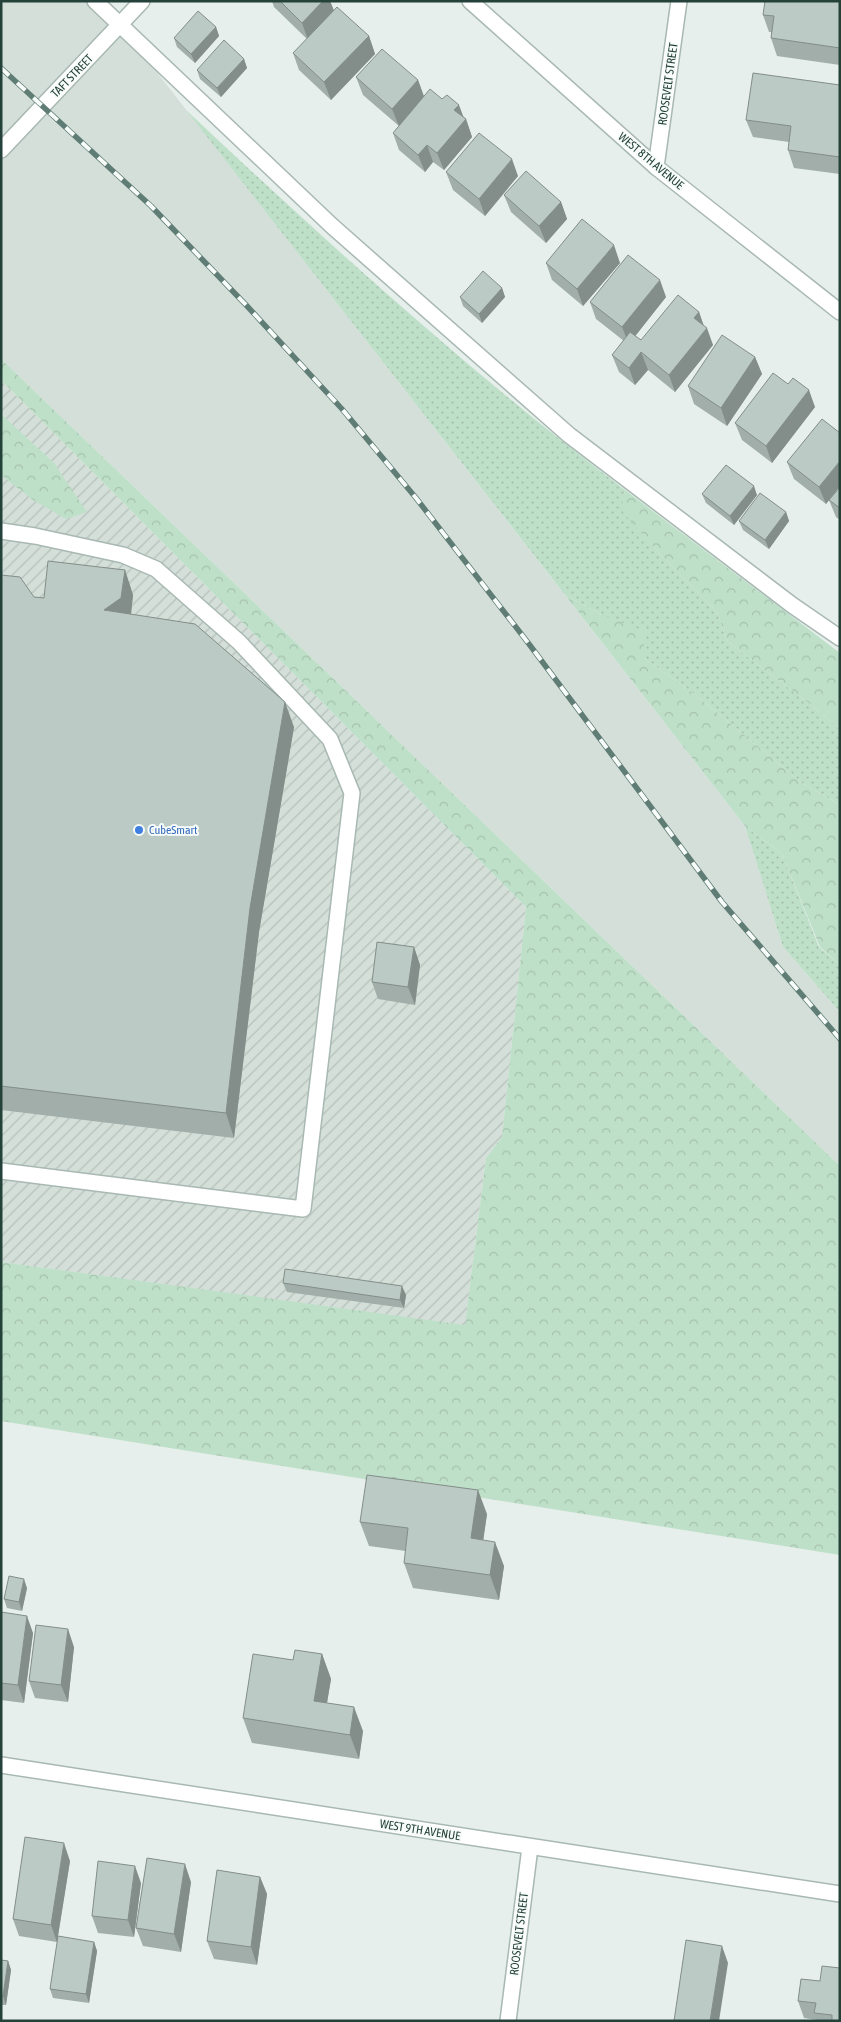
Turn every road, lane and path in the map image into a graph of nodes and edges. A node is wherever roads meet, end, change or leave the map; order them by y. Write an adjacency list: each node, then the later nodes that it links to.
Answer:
1 (95, 1): 5 (street)
2 (142, 1): 5 (street, TAFT STREET)
3 (470, 1): 7 (street, WEST 8TH AVENUE)
4 (680, 1): 7 (street, ROOSEVELT STREET)
5 (120, 25): 6 (street, TAFT STREET); 10 (street)
6 (1, 150)
7 (656, 167): 8 (street, WEST 8TH AVENUE)
8 (840, 312)
9 (1, 531): 11 (street)
10 (840, 638)
11 (1, 1172)
12 (1, 1765): 13 (street, WEST 9TH AVENUE)
13 (530, 1847): 14 (street, WEST 9TH AVENUE); 15 (street, ROOSEVELT STREET)
14 (840, 1894)
15 (508, 2021)

